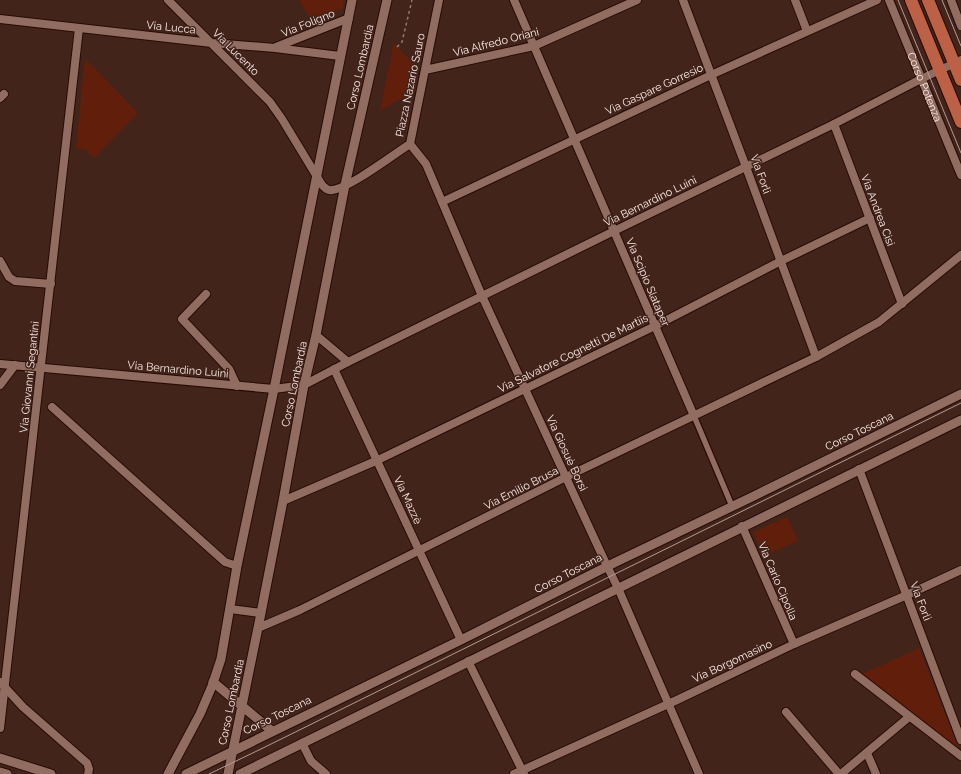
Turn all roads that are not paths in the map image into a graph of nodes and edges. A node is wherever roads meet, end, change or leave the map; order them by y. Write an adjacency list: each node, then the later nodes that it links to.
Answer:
1 (168, 0): 19 (street, Via Lucento)
2 (352, 0): 14 (street, Corso Lombardia)
3 (387, 0): 37 (street, Corso Lombardia)
4 (439, 0): 24 (street, Piazza Nazario Sauro)
5 (514, 0): 20 (street, Via Scipio Slataper)
6 (637, 0): 20 (street, Via Alfredo Oriani)
7 (683, 0): 26 (street, Via Forlì)
8 (795, 0): 18 (street)
9 (877, 0): 18 (street, Via Gaspare Gorresio)
10 (888, 0): 27 (street, Corso Potenza)
11 (911, 0): 25 (main road, Corso Potenza)
12 (928, 0): 23 (main road)
13 (951, 0): 16 (street)
14 (349, 18): 21 (street, Via Foligno); 22 (street, Corso Lombardia)
15 (0, 19): 17 (street, Via Lucca)
16 (961, 26)
17 (79, 28): 19 (street, Via Lucca); 44 (street, Via Giovanni Segantini)
18 (807, 31): 26 (street, Via Gaspare Gorresio)
19 (212, 43): 21 (street, Via Lucca); 29 (street, Via Lucento)
20 (534, 46): 24 (street, Via Alfredo Oriani); 32 (street, Via Scipio Slataper)
21 (275, 48): 22 (street, Via Lucca)
22 (340, 56): 36 (street, Corso Lombardia)
23 (958, 62): 25 (street, Via Bernardino Luini); 28 (main road)
24 (425, 70): 33 (street, Piazza Nazario Sauro)
25 (940, 70): 27 (street, Via Bernardino Luini); 30 (main road, Corso Potenza)
26 (711, 75): 32 (street, Via Gaspare Gorresio); 34 (street, Via Forlì)
27 (921, 79): 31 (street, Via Bernardino Luini); 35 (street, Corso Potenza)
28 (961, 80)
29 (270, 102): 36 (street, Piazza Nazario Sauro)
30 (961, 122)
31 (834, 124): 34 (street, Via Bernardino Luini); 39 (street, Via Andrea Cisi)
32 (574, 139): 38 (street, Via Gaspare Gorresio); 40 (street, Via Scipio Slataper)
33 (410, 144): 37 (street, Piazza Nazario Sauro); 38 (street, Via Giosuè Borsi)
34 (746, 167): 40 (street, Via Bernardino Luini); 43 (street, Via Forlì)
35 (961, 175)
36 (317, 178): 37 (street, Piazza Nazario Sauro); 60 (street, Corso Lombardia)
37 (345, 185): 49 (street, Corso Lombardia)
38 (442, 202): 46 (street, Via Giosuè Borsi)
39 (870, 218): 43 (street, Via Salvatore Cognetti De Martiis); 47 (street, Via Andrea Cisi)
40 (614, 231): 46 (street, Via Bernardino Luini); 48 (street, Via Scipio Slataper)
41 (961, 255): 47 (street, Via Emilio Brusa)
42 (0, 261): 44 (street)
43 (781, 261): 48 (street, Via Salvatore Cognetti De Martiis); 50 (street, Via Forlì)
44 (51, 284): 54 (street, Via Giovanni Segantini)
45 (206, 294): 58 (street)
46 (482, 296): 51 (street, Via Bernardino Luini); 59 (street, Via Giosuè Borsi)
47 (902, 304): 50 (street, Via Emilio Brusa)
48 (655, 326): 59 (street, Via Salvatore Cognetti De Martiis); 63 (street, Via Scipio Slataper)
49 (316, 335): 51 (street); 57 (street, Corso Lombardia)
50 (816, 357): 63 (street, Via Emilio Brusa)
51 (348, 362): 55 (street, Via Bernardino Luini)
52 (0, 364): 53 (street, Via Bernardino Luini)
53 (14, 365): 54 (street, Via Bernardino Luini); 56 (street)
54 (42, 368): 58 (street, Via Bernardino Luini); 85 (street, Via Giovanni Segantini)
55 (334, 369): 57 (street, Via Bernardino Luini); 65 (street, Via Mazzè)
56 (0, 385)
57 (304, 385): 60 (street, Via Bernardino Luini); 68 (street, Corso Lombardia)
58 (237, 386): 60 (street, Via Bernardino Luini)
59 (525, 388): 65 (street, Via Salvatore Cognetti De Martiis); 67 (street, Via Giosuè Borsi)
60 (274, 389): 72 (street, Corso Lombardia)
61 (961, 394): 69 (street, Corso Toscana)
62 (52, 406): 72 (street)
63 (694, 416): 67 (street, Via Emilio Brusa); 69 (street, Via Scipio Slataper)
64 (961, 420): 66 (street)
65 (378, 460): 68 (street, Via Salvatore Cognetti De Martiis); 71 (street, Via Mazzè)
66 (859, 469): 70 (street); 76 (street, Via Forlì)
67 (566, 477): 71 (street, Via Emilio Brusa); 73 (street, Via Giosuè Borsi)
68 (283, 500): 78 (street, Corso Lombardia)
69 (732, 506): 73 (street, Corso Toscana)
70 (742, 526): 75 (street); 81 (street, Via Carlo Cipolla)
71 (420, 551): 79 (street, Via Emilio Brusa); 80 (street, Via Mazzè)
72 (237, 566): 77 (street, Corso Lombardia)
73 (607, 566): 75 (street, Via Giosuè Borsi); 80 (street, Corso Toscana)
74 (961, 570): 76 (street, Via Borgomasino)
75 (618, 588): 82 (street); 86 (street, Via Giosuè Borsi)
76 (907, 595): 81 (street, Via Borgomasino); 92 (street, Via Forlì)
77 (230, 609): 78 (street); 84 (street, Corso Lombardia)
78 (261, 613): 79 (street, Corso Lombardia)
79 (258, 628): 87 (street, Corso Lombardia)
80 (461, 640): 91 (street, Corso Toscana)
81 (794, 644): 86 (street, Via Borgomasino)
82 (468, 661): 93 (street); 99 (street)
83 (855, 674): 89 (street)
84 (213, 682): 87 (street); 103 (street, Corso Lombardia)
85 (3, 685): 90 (street, Via Giovanni Segantini); 102 (street)
86 (668, 704): 99 (street, Via Borgomasino); 109 (street, Via Giosuè Borsi)
87 (242, 706): 91 (street); 94 (street, Corso Lombardia)
88 (786, 712): 110 (street)
89 (909, 717): 95 (street); 96 (street)
90 (0, 728)
91 (272, 731): 94 (street, Corso Toscana)
92 (961, 740)
93 (302, 743): 106 (street); 107 (street)
94 (233, 750): 104 (street, Corso Toscana); 105 (street, Corso Lombardia)
95 (868, 753): 110 (street); 111 (street)
96 (961, 756)
97 (0, 758): 101 (street)
98 (0, 772): 100 (street)
99 (523, 772): 108 (street, Via Borgomasino)
100 (7, 774)
101 (51, 774)
102 (88, 774)
103 (168, 774)
104 (186, 774)
105 (228, 774)
106 (240, 774)
107 (326, 774)
108 (514, 774)
109 (699, 774)
110 (840, 774)
111 (876, 774)

